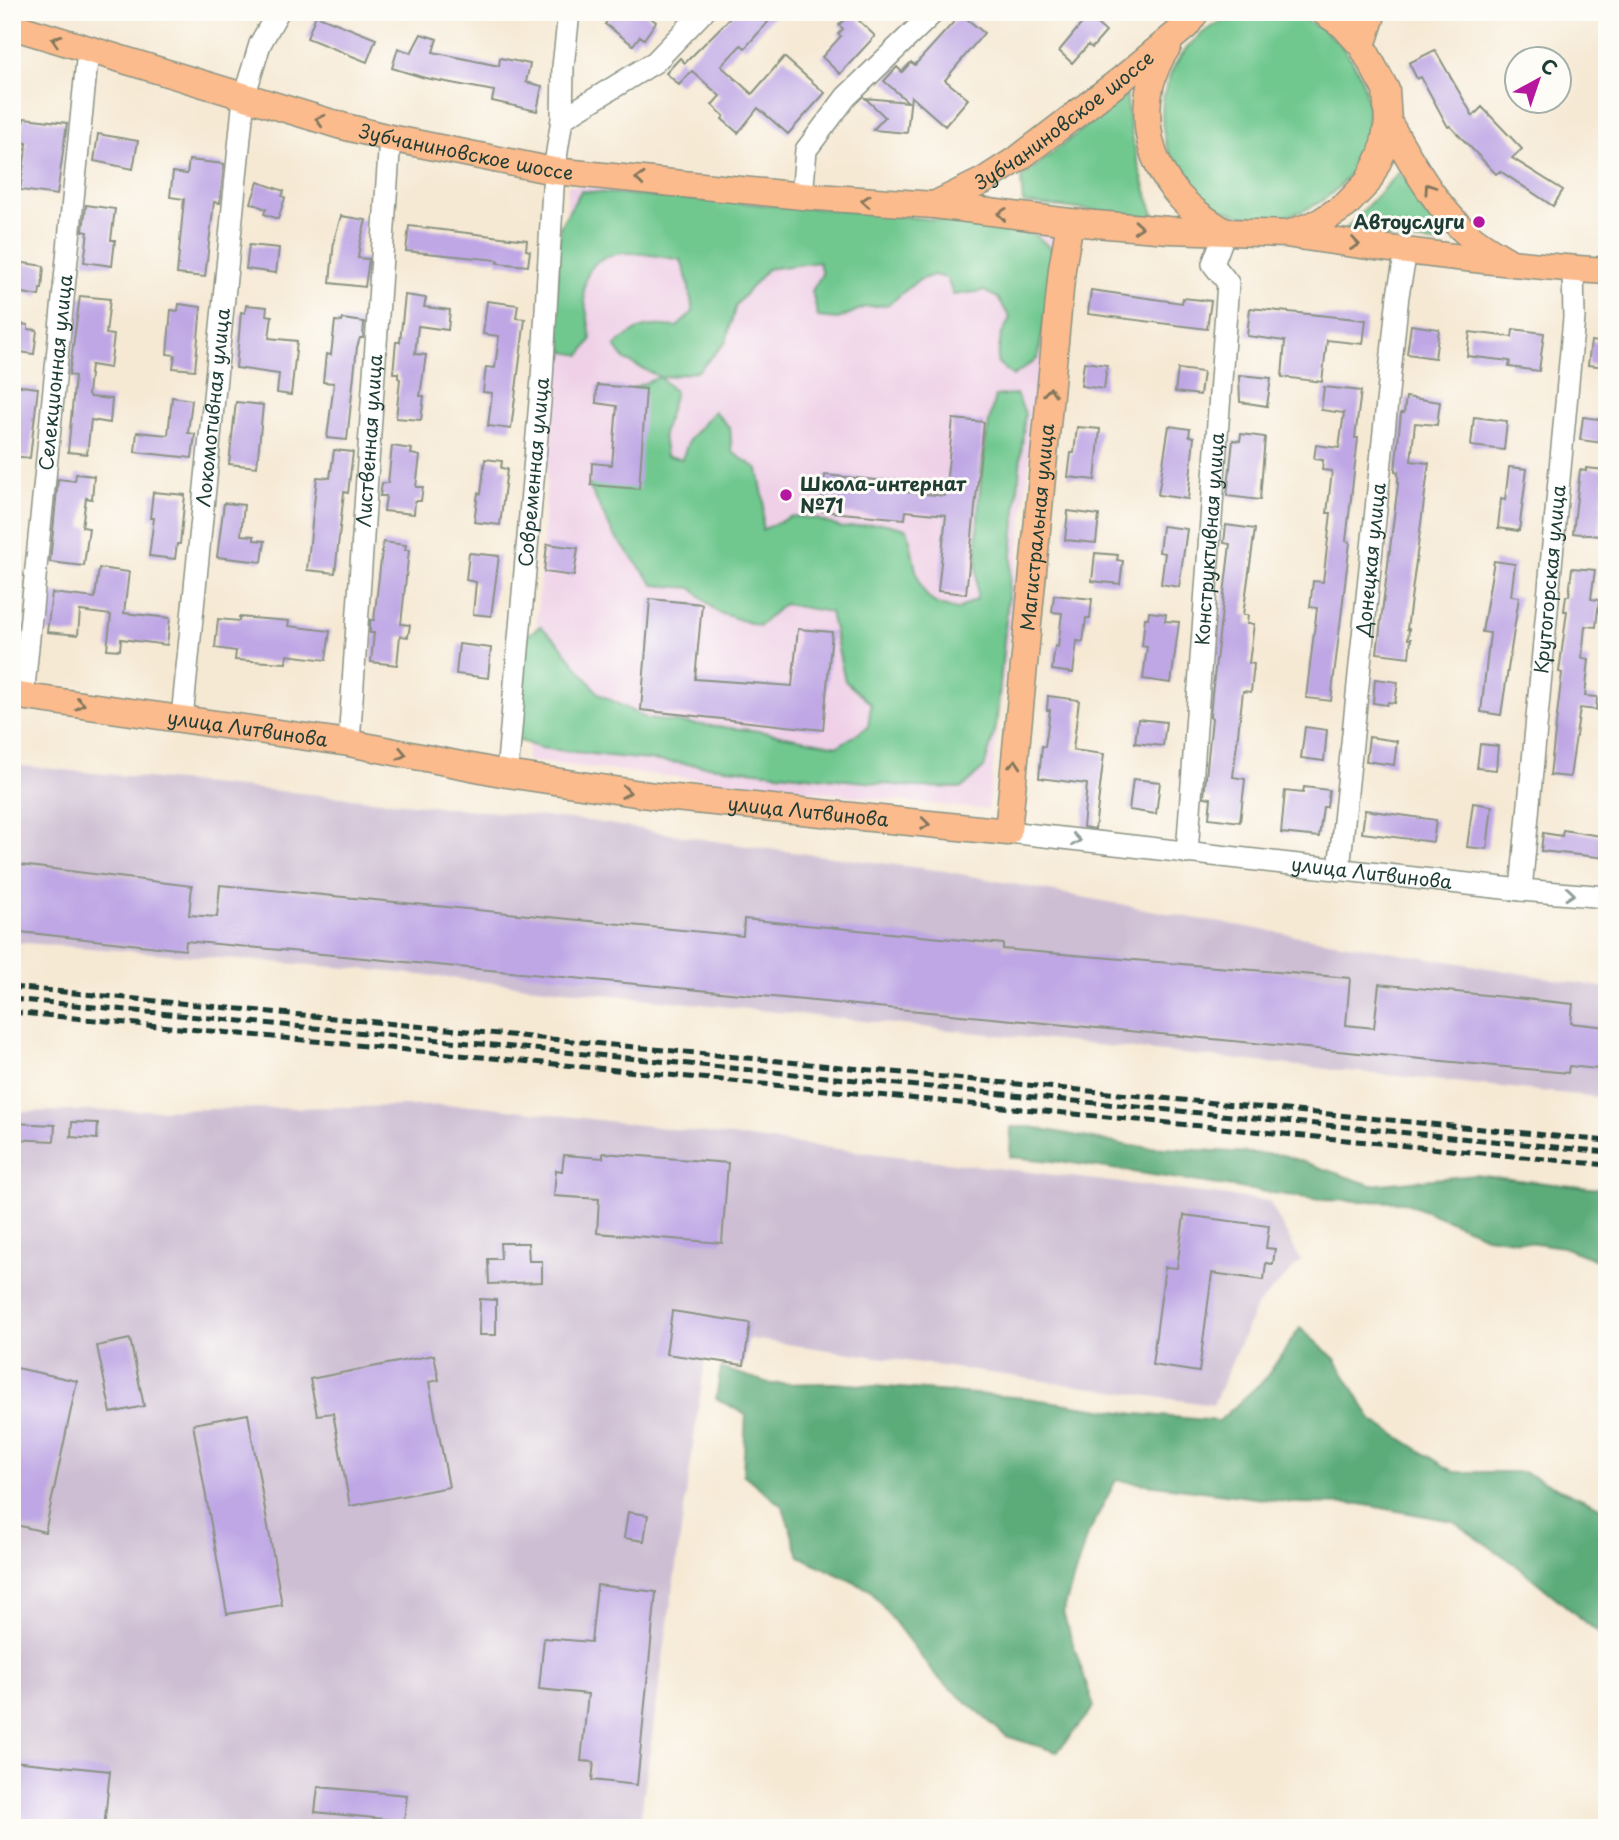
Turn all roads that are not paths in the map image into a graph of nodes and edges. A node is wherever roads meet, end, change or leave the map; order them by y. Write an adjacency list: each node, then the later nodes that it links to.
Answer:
1 (278, 12): 11 (street, Локомотивная улица)
2 (569, 12): 12 (street, Современная улица)
3 (703, 12): 12 (street)
4 (934, 12): 16 (street)
5 (1324, 12): 9 (main road)
6 (1373, 12): 9 (main road)
7 (1196, 17): 17 (main road, Зубчаниновское шоссе); 19 (main road)
8 (12, 26): 10 (main road, Зубчаниновское шоссе, one-way to 8)
9 (1362, 46): 13 (main road)
10 (88, 50): 11 (main road, Зубчаниновское шоссе); 25 (street, Селекционная улица)
11 (244, 97): 14 (main road, Зубчаниновское шоссе, one-way to 11); 26 (street, Локомотивная улица)
12 (562, 119): 15 (street, Современная улица)
13 (1388, 122): 20 (main road); 22 (main road, one-way to 13)
14 (390, 138): 15 (main road, Зубчаниновское шоссе); 27 (street, Лиственная улица)
15 (554, 171): 16 (main road, Зубчаниновское шоссе, one-way to 15); 28 (street, Современная улица)
16 (802, 196): 17 (main road, Зубчаниновское шоссе, one-way to 16)
17 (934, 205): 18 (main road, Зубчаниновское шоссе, one-way to 17)
18 (1070, 222): 19 (main road, Зубчаниновское шоссе, one-way to 19); 29 (main road, Магистральная улица, one-way to 18)
19 (1225, 232): 20 (main road, Зубчаниновское шоссе); 30 (street, Конструктивная улица)
20 (1288, 234): 21 (main road, one-way to 21)
21 (1406, 252): 22 (main road); 31 (street, Донецкая улица)
22 (1515, 265): 23 (main road)
23 (1573, 269): 24 (main road); 32 (street, Крутогорская улица)
24 (1607, 271)
25 (18, 696): 26 (main road, улица Литвинова, one-way to 26)
26 (182, 718): 27 (main road, улица Литвинова)
27 (349, 743): 28 (main road, улица Литвинова, one-way to 28)
28 (507, 774): 29 (main road, улица Литвинова, one-way to 29)
29 (1008, 832): 30 (street, улица Литвинова, one-way to 30)
30 (1187, 853): 31 (street, улица Литвинова)
31 (1339, 870): 32 (street, улица Литвинова)
32 (1521, 890): 33 (street, улица Литвинова, one-way to 33)
33 (1607, 897)

